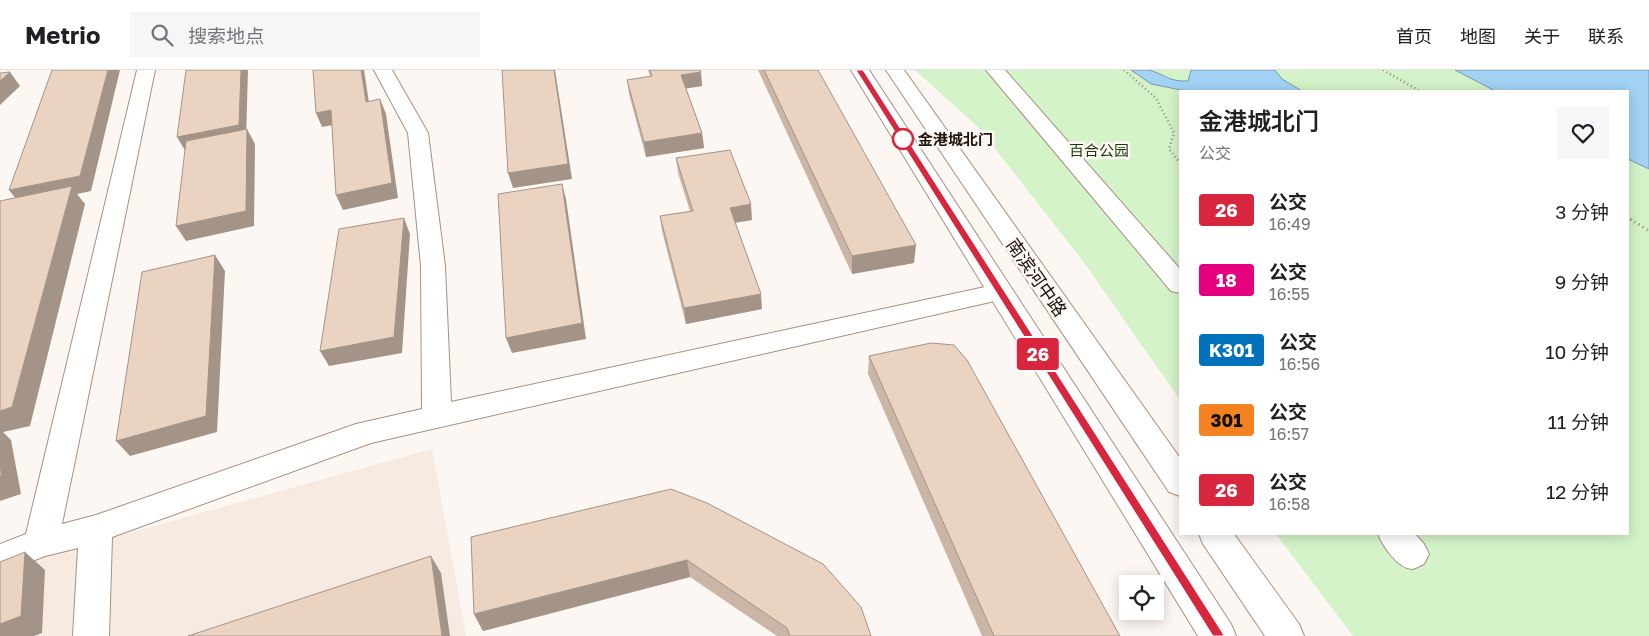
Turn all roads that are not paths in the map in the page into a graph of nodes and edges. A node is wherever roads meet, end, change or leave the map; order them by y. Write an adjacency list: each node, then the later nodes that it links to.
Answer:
1 (146, 70): 12 (main road)
2 (382, 70): 8 (main road)
3 (860, 70): 7 (main road)
4 (895, 70): 9 (main road, 南滨河中路)
5 (995, 70): 6 (main road)
6 (1179, 284)
7 (999, 292): 8 (main road); 15 (main road)
8 (437, 417): 10 (main road)
9 (1179, 482)
10 (96, 528): 12 (main road); 14 (main road)
11 (1216, 535): 16 (main road)
12 (42, 543): 13 (main road)
13 (0, 559)
14 (91, 636)
15 (1218, 636)
16 (1286, 636)

